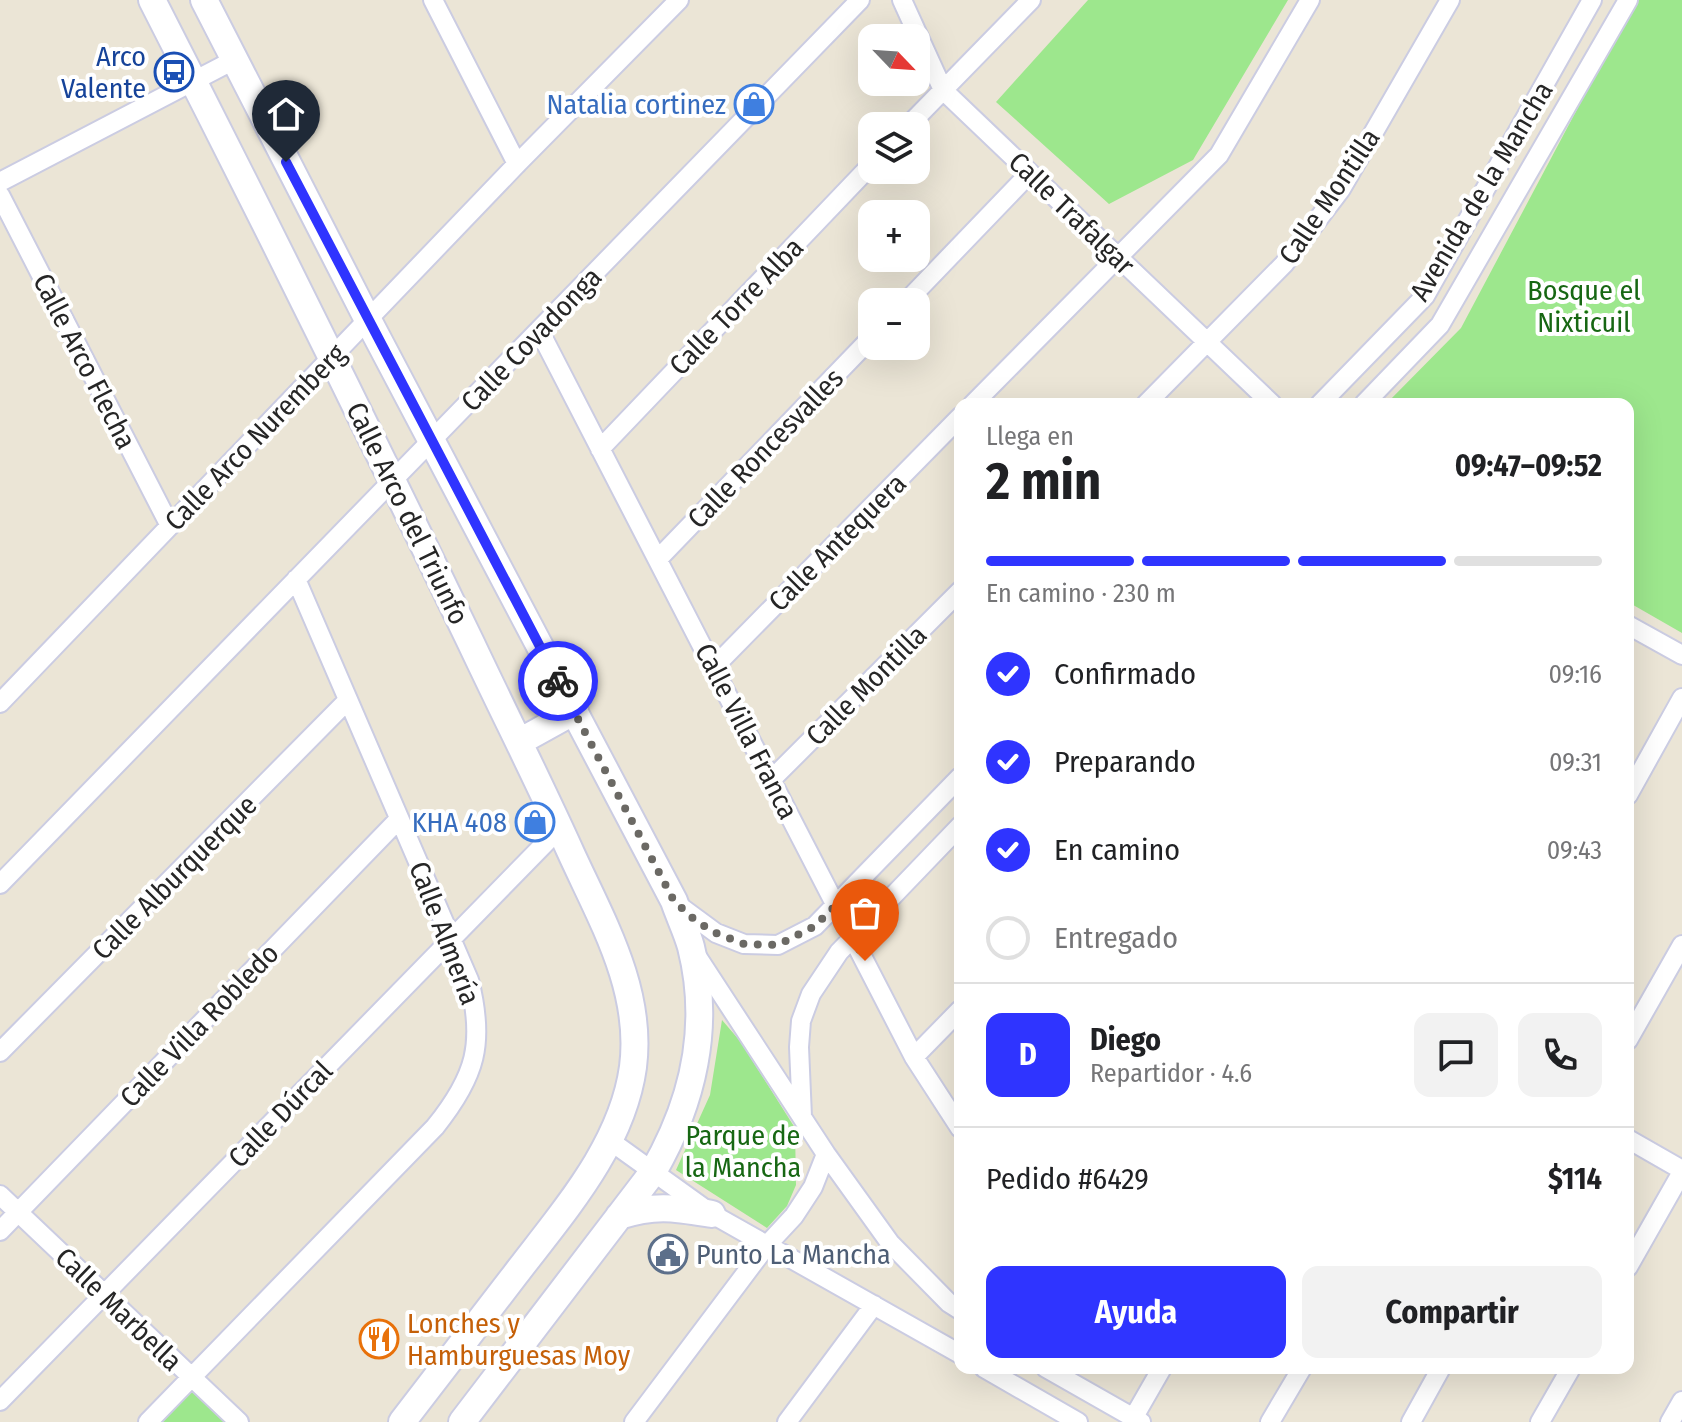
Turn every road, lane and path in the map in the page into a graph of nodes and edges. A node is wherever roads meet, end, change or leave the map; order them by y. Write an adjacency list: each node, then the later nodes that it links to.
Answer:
1 (152, 0): 13 (street, Calle Arco del Triunfo)
2 (204, 0): 12 (street, Calle Arco del Triunfo)
3 (433, 0): 16 (street)
4 (679, 0): 16 (street, Calle Arco Nuremberg)
5 (860, 0): 24 (street, Calle Covadonga)
6 (902, 0): 14 (street, Calle Trafalgar)
7 (1031, 0): 14 (street)
8 (1310, 0): 21 (street)
9 (1450, 0): 25 (street, Calle Montilla)
10 (1592, 0): 31 (street, Avenida de la Mancha)
11 (1628, 0): 32 (street, Avenida de la Mancha)
12 (234, 60): 13 (street); 23 (street, Calle Arco del Triunfo)
13 (193, 81): 19 (street); 27 (street, Calle Arco del Triunfo)
14 (943, 90): 15 (street); 17 (street, Calle Trafalgar)
15 (922, 112)
16 (517, 164): 23 (street, Calle Arco Nuremberg)
17 (1030, 173): 21 (street, Calle Trafalgar); 22 (street)
18 (858, 179): 35 (street, Calle Torre Alba)
19 (0, 182)
20 (0, 195): 37 (street, Calle Arco Flecha)
21 (1118, 257): 25 (street, Calle Trafalgar); 28 (street)
22 (919, 288)
23 (368, 320): 27 (street, Calle Arco Nuremberg); 34 (street, Calle Arco del Triunfo)
24 (539, 330): 34 (street, Calle Covadonga); 35 (street, Calle Villa Franca)
25 (1208, 342): 29 (street, Calle Montilla); 30 (street, Calle Trafalgar)
26 (858, 352): 38 (street, Calle Roncesvalles)
27 (333, 356): 36 (street, Calle Arco del Triunfo); 37 (street, Calle Arco Nuremberg)
28 (979, 398)
29 (1152, 398)
30 (1266, 398)
31 (1326, 398)
32 (1370, 398)
33 (954, 423): 43 (street, Calle Antequera)
34 (431, 441): 36 (street, Calle Covadonga); 47 (street, Calle Arco del Triunfo)
35 (600, 449): 38 (street, Calle Villa Franca)
36 (392, 481): 39 (street, Calle Covadonga); 48 (street, Calle Arco del Triunfo)
37 (170, 526): 44 (street, Calle Arco Nuremberg)
38 (658, 559): 43 (street, Calle Villa Franca)
39 (296, 579): 46 (street, Calle Almería); 55 (street, Calle Covadonga)
40 (954, 597): 49 (street, Calle Montilla)
41 (1634, 628): 42 (street)
42 (1682, 655)
43 (714, 667): 49 (street, Calle Villa Franca)
44 (1, 697)
45 (1682, 698): 51 (street)
46 (347, 701): 52 (street, Calle Almería); 64 (street, Calle Alburquerque)
47 (575, 711): 48 (street); 56 (street, Calle Arco del Triunfo)
48 (519, 742): 53 (street, Calle Arco del Triunfo)
49 (772, 779): 57 (street, Calle Villa Franca)
50 (954, 783): 57 (street)
51 (1634, 784)
52 (399, 819): 59 (street, Calle Almería); 74 (street, Calle Villa Robledo)
53 (560, 828): 59 (street, Calle Dúrcal); 68 (street, Calle Arco del Triunfo)
54 (954, 832): 58 (street)
55 (0, 884)
56 (674, 901): 57 (street); 61 (street, Calle Arco del Triunfo)
57 (837, 904): 58 (street, Calle Villa Franca)
58 (853, 937): 65 (street, Calle Villa Franca); 67 (street)
59 (451, 939): 80 (street, Calle Dúrcal); 90 (street, Calle Almería)
60 (1682, 945): 63 (street)
61 (691, 947): 67 (street); 72 (street)
62 (954, 1016): 65 (street)
63 (1634, 1029)
64 (0, 1052)
65 (914, 1057): 66 (street, Calle Villa Franca)
66 (954, 1119)
67 (802, 1120): 70 (street)
68 (609, 1140): 72 (street); 97 (street)
69 (1634, 1143): 71 (street)
70 (826, 1154): 78 (street); 82 (street)
71 (1682, 1171): 79 (street)
72 (653, 1172): 75 (street); 76 (street)
73 (0, 1195): 74 (street, Calle Marbella)
74 (18, 1212): 77 (street, Calle Villa Robledo); 80 (street, Calle Marbella)
75 (712, 1214): 76 (street); 78 (street)
76 (619, 1216): 98 (street)
77 (0, 1231)
78 (767, 1245): 81 (street); 99 (street)
79 (1634, 1256)
80 (104, 1294): 90 (street, Calle Marbella); 91 (street, Calle Dúrcal)
81 (874, 1305): 83 (street); 93 (street)
82 (954, 1306)
83 (954, 1351)
84 (994, 1374): 100 (street)
85 (1056, 1374): 94 (street)
86 (1159, 1374): 94 (street)
87 (1298, 1374): 101 (street)
88 (1438, 1374): 102 (street)
89 (1568, 1374): 103 (street)
90 (191, 1377): 95 (street, Calle Almería); 96 (street, Calle Marbella)
91 (0, 1401)
92 (1682, 1401): 104 (street)
93 (797, 1419)
94 (1135, 1421)
95 (148, 1422)
96 (239, 1422)
97 (402, 1422)
98 (462, 1422)
99 (634, 1422)
100 (1078, 1422)
101 (1270, 1422)
102 (1411, 1422)
103 (1540, 1422)
104 (1670, 1422)

